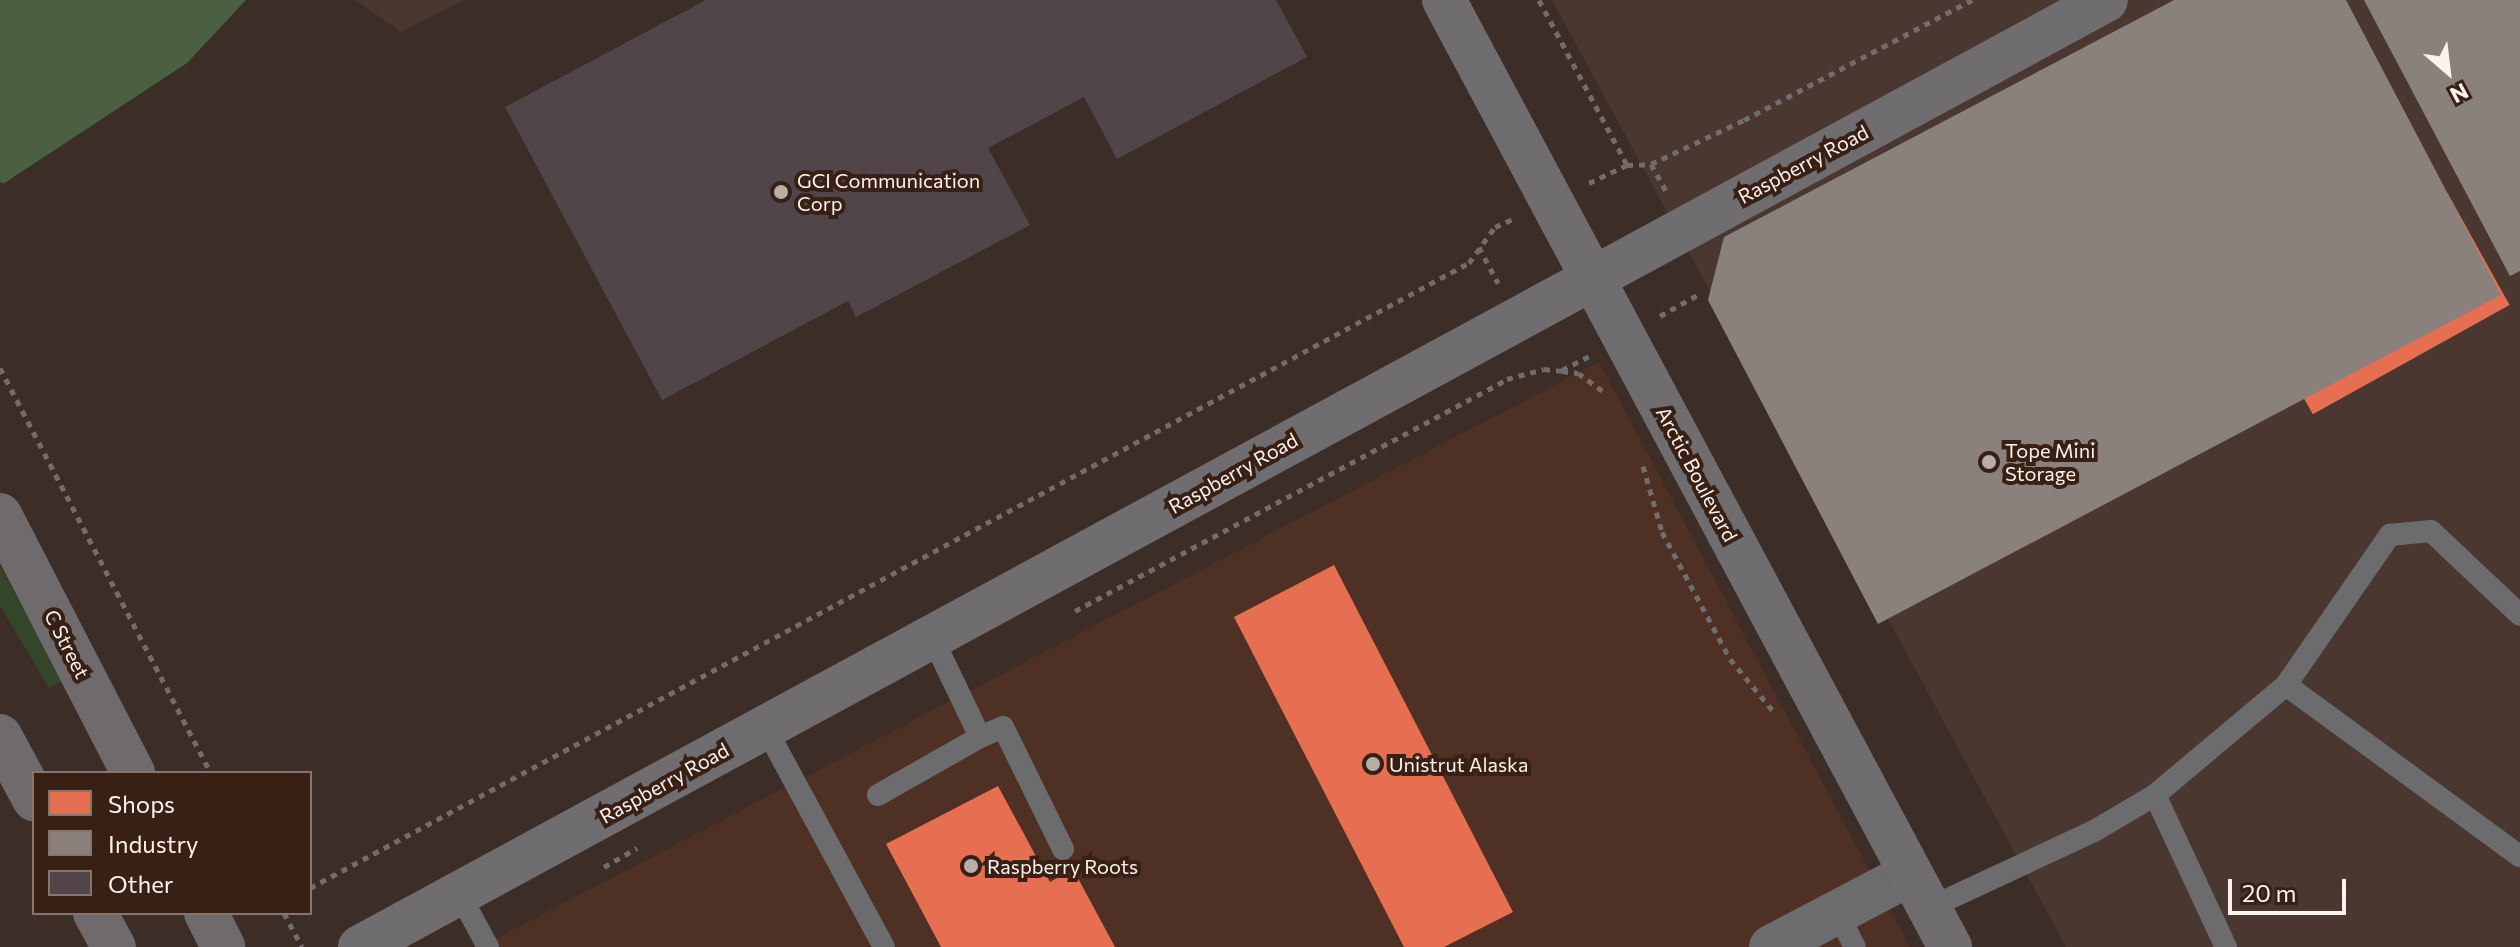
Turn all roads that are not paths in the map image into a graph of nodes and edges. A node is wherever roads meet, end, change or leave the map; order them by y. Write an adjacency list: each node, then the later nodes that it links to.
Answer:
1 (1444, 0): 3 (main road, Arctic Boulevard)
2 (2106, 0): 3 (main road, Raspberry Road)
3 (1593, 278): 6 (main road, Raspberry Road); 17 (main road, Arctic Boulevard)
4 (0, 515): 11 (main road, C Street)
5 (2520, 615): 7 (lane)
6 (932, 637): 8 (main road, Raspberry Road); 10 (lane)
7 (2286, 685): 14 (lane); 16 (lane)
8 (765, 727): 18 (main road, Raspberry Road); 26 (lane)
9 (0, 736): 12 (main road)
10 (980, 737): 13 (lane); 15 (lane)
11 (132, 771)
12 (32, 795)
13 (878, 795)
14 (2155, 795): 17 (lane); 29 (lane)
15 (1063, 849)
16 (2520, 856)
17 (1920, 891): 21 (street); 28 (main road, Arctic Boulevard)
18 (460, 895): 24 (main road, Raspberry Road); 25 (lane)
19 (96, 915): 22 (main road)
20 (207, 915): 23 (main road)
21 (1846, 930): 27 (street)
22 (114, 947)
23 (223, 947)
24 (360, 947)
25 (488, 947)
26 (884, 947)
27 (1771, 947)
28 (1950, 947)
29 (2226, 947)

